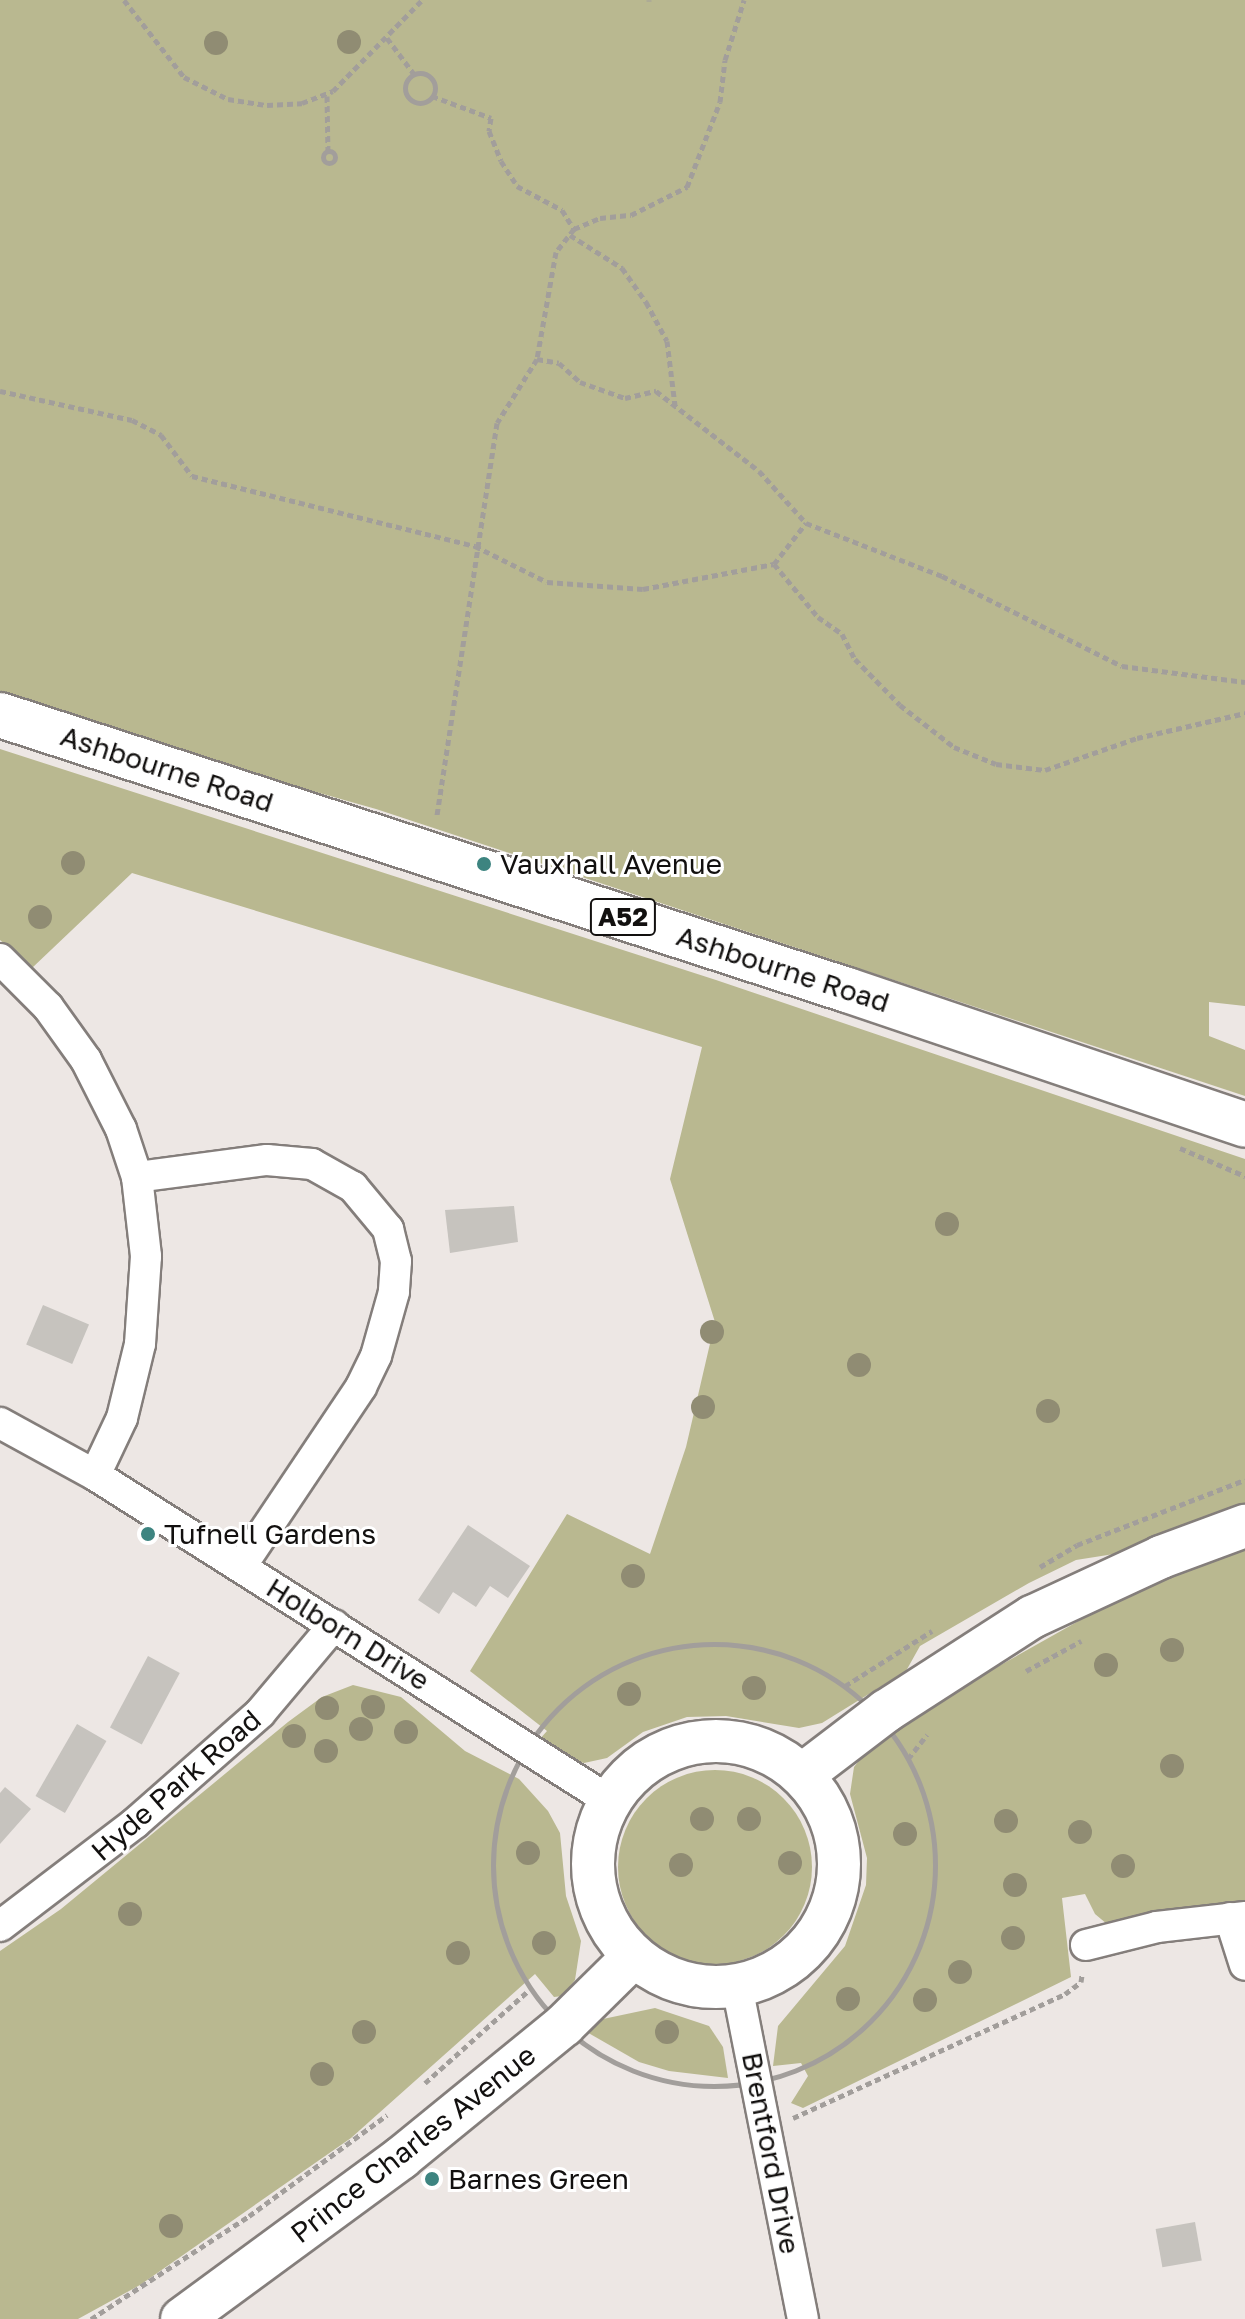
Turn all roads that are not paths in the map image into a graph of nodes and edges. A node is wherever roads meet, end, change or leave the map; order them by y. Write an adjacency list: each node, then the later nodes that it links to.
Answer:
1 (0, 715): 3 (highway, Ashbourne Road / A52)
2 (0, 959): 4 (street)
3 (1245, 1125)
4 (137, 1177): 6 (street); 8 (street)
5 (0, 1423): 6 (street, Holborn Drive)
6 (95, 1475): 8 (street, Holborn Drive)
7 (1245, 1526): 10 (street)
8 (241, 1566): 9 (street, Holborn Drive)
9 (334, 1625): 11 (street, Holborn Drive); 13 (street, Hyde Park Road)
10 (802, 1775): 11 (street); 17 (street)
11 (610, 1801): 15 (street)
12 (1237, 1917): 14 (street); 16 (street)
13 (0, 1926)
14 (1086, 1945)
15 (634, 1956): 17 (street); 18 (street, Prince Charles Avenue)
16 (1245, 1965)
17 (737, 1986): 19 (street, Brentford Drive)
18 (182, 2319)
19 (803, 2319)

